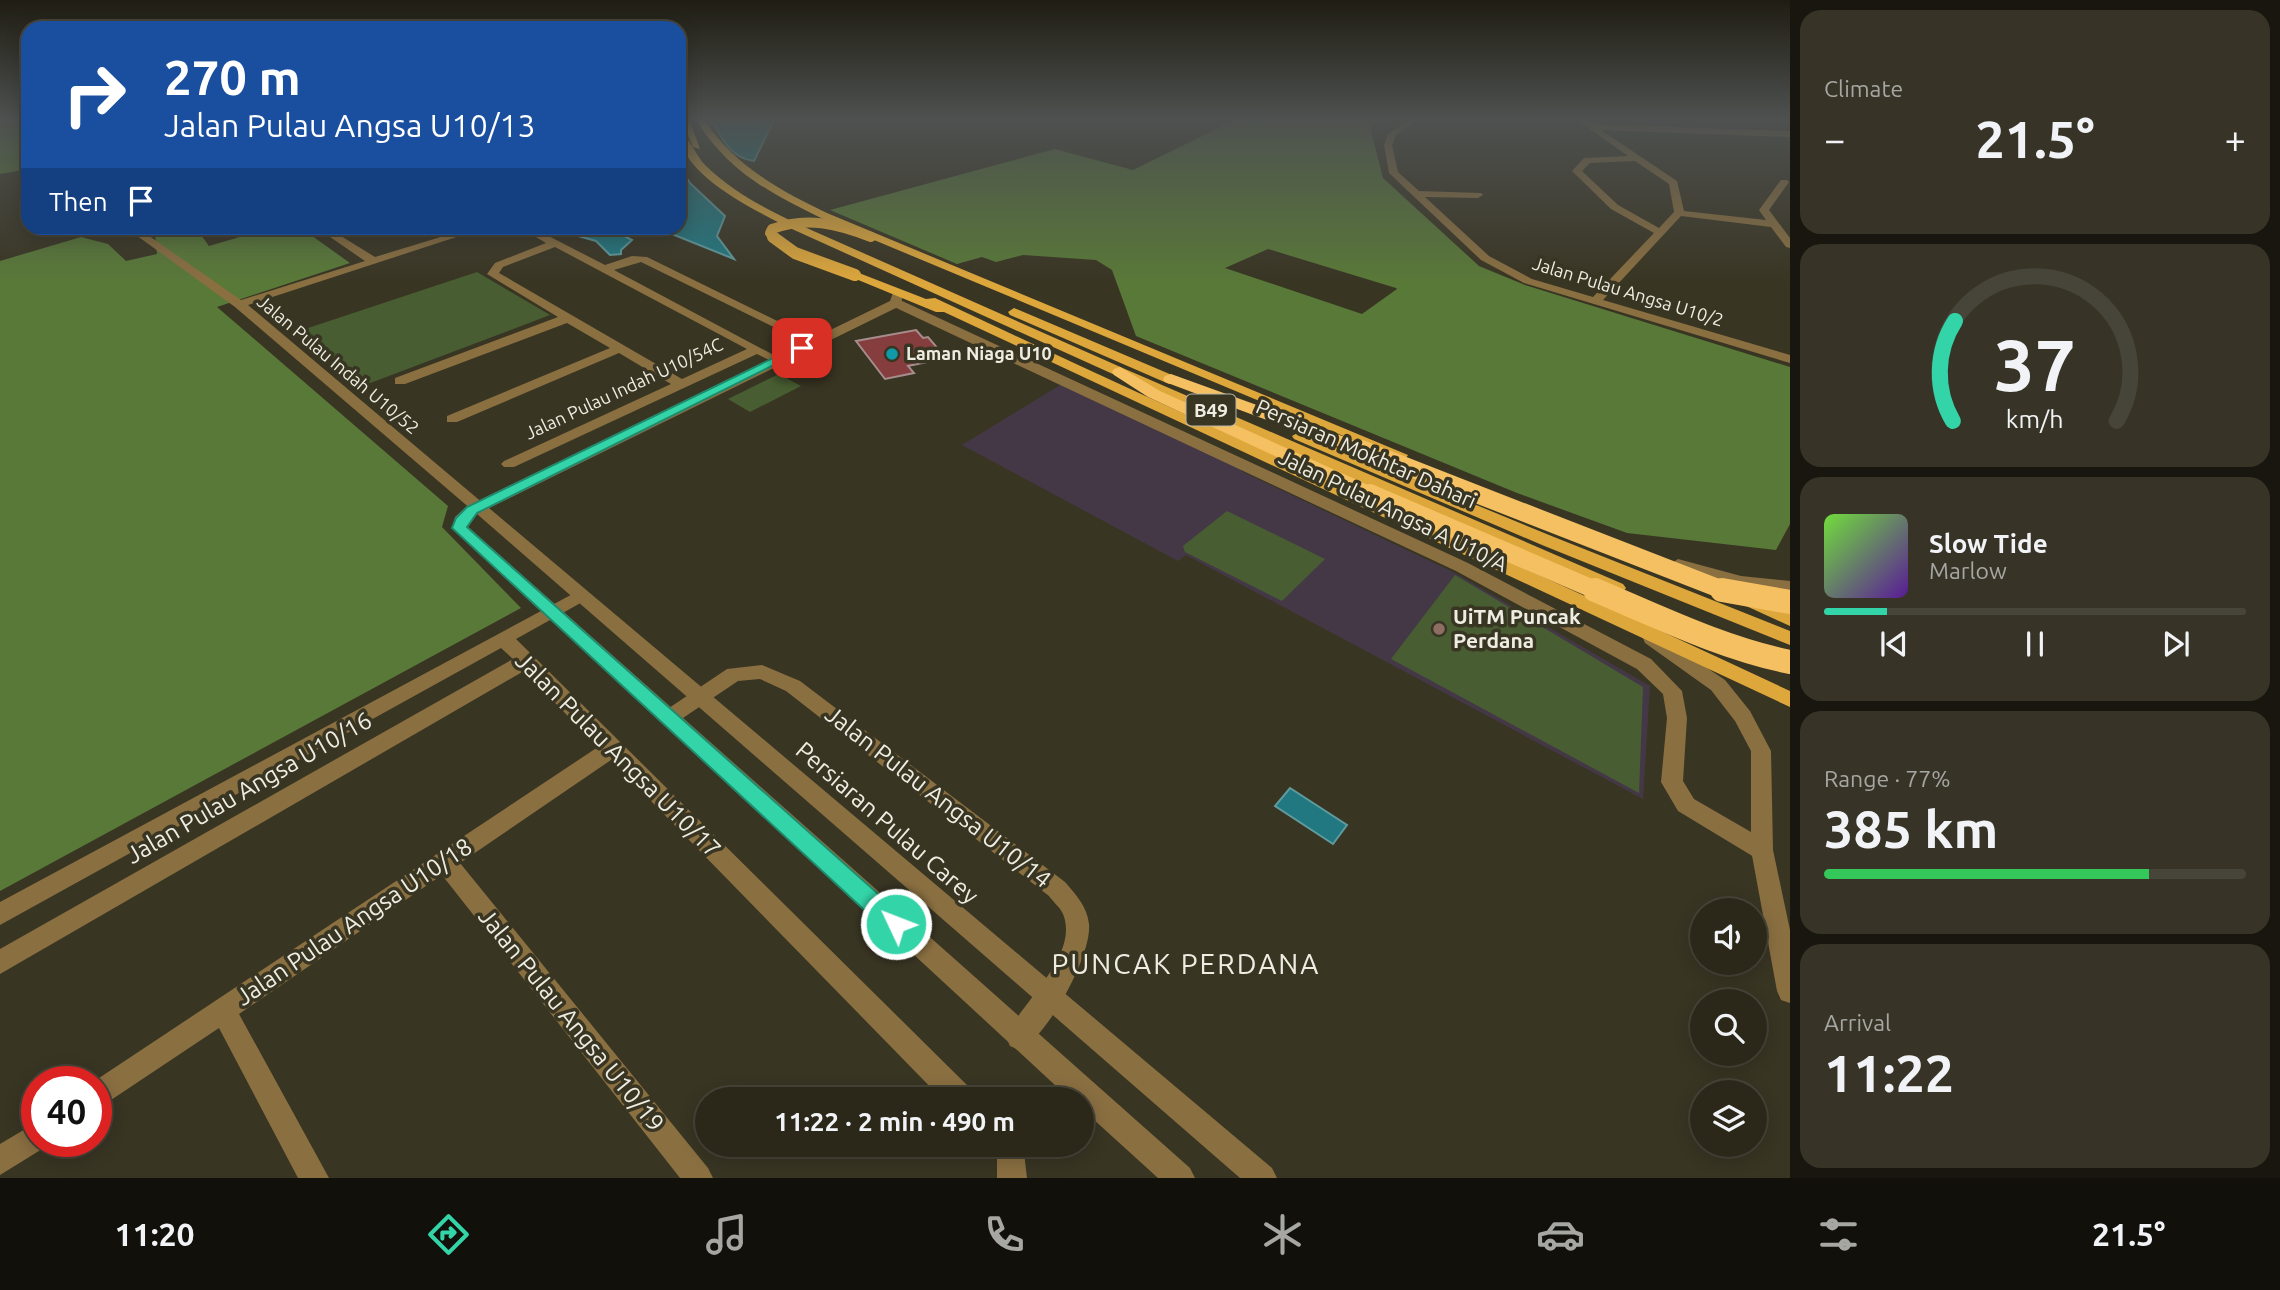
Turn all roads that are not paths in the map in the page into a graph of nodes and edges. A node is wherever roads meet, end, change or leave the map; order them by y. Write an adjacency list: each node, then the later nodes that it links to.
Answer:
1 (703, 173): 27 (main road, B49)
2 (709, 173): 33 (main road, Persiaran Mokhtar Dahari / B49)
3 (721, 173): 34 (main road, Persiaran Mokhtar Dahari / B49)
4 (749, 173): 18 (main road)
5 (1394, 173): 9 (street, Jalan Pulau Angsa U10/2)
6 (1579, 173): 13 (street)
7 (1659, 173): 11 (street)
8 (1784, 182): 12 (street)
9 (1415, 194): 10 (street); 24 (street, Jalan Pulau Angsa U10/2)
10 (1478, 195)
11 (1679, 213): 12 (street); 13 (street)
12 (1775, 224): 20 (street)
13 (1659, 232): 24 (street)
14 (142, 235): 25 (street)
15 (334, 235): 21 (street)
16 (457, 235): 21 (street, Jalan Pulau Indah U10/52)
17 (540, 235): 19 (street)
18 (871, 237): 23 (main road, bridge); 40 (main road)
19 (556, 243): 22 (street); 26 (street)
20 (1790, 245)
21 (373, 261): 25 (street, Jalan Pulau Indah U10/52)
22 (605, 269): 28 (street); 30 (street)
23 (897, 297): 27 (main road); 32 (street); 55 (street, Jalan Pulau Angsa A U10/A)
24 (1595, 301): 31 (street, Jalan Pulau Angsa U10/2)
25 (239, 303): 39 (street, Jalan Pulau Indah U10/52)
26 (568, 318): 29 (street); 35 (street)
27 (979, 325): 46 (main road, B49)
28 (798, 334)
29 (620, 348): 36 (street); 37 (street)
30 (756, 350): 32 (street); 36 (street, Jalan Pulau Indah U10/54C)
31 (1790, 359)
32 (777, 360): 39 (street)
33 (1120, 372): 50 (main road, Persiaran Mokhtar Dahari / B49); 50 (highway, bridge)
34 (1171, 379): 43 (highway, bridge); 48 (main road, Persiaran Mokhtar Dahari / B49)
35 (400, 381)
36 (681, 384): 38 (street, Jalan Pulau Indah U10/54C)
37 (452, 419)
38 (509, 464)
39 (478, 507): 42 (street, Persiaran Pulau Carey); 44 (street)
40 (1625, 547): 41 (street); 45 (main road)
41 (1790, 587)
42 (580, 596): 44 (street); 51 (street, Persiaran Pulau Carey)
43 (1790, 602)
44 (553, 611): 47 (street); 53 (street)
45 (1790, 620)
46 (1637, 626): 52 (main road, B49); 55 (street)
47 (503, 638): 49 (street, Jalan Pulau Angsa U10/17); 57 (street, Jalan Pulau Angsa U10/17)
48 (1790, 638)
49 (525, 661): 54 (street, Jalan Pulau Angsa U10/17); 58 (street, Jalan Pulau Angsa U10/16)
50 (1790, 662)
51 (700, 697): 53 (street, Jalan Pulau Angsa U10/14); 60 (street, Persiaran Pulau Carey); 60 (street, Jalan Pulau Angsa U10/14)
52 (1790, 700)
53 (670, 717): 62 (street)
54 (612, 748): 56 (street, Jalan Pulau Angsa U10/18); 64 (street, Jalan Pulau Angsa U10/17)
55 (1762, 850): 59 (street)
56 (444, 861): 61 (street, Jalan Pulau Angsa U10/18); 68 (street, Jalan Pulau Angsa U10/19)
57 (0, 914)
58 (0, 962)
59 (1790, 991)
60 (1051, 998): 62 (street, Jalan Pulau Angsa U10/14); 70 (street, Persiaran Pulau Carey)
61 (223, 1010): 63 (street, Jalan Pulau Angsa U10/18); 67 (street)
62 (1019, 1037): 69 (street)
63 (112, 1085)
64 (949, 1087)
65 (21, 1147): 66 (street)
66 (0, 1161)
67 (314, 1178)
68 (698, 1178)
69 (1180, 1178)
70 (1262, 1178)

